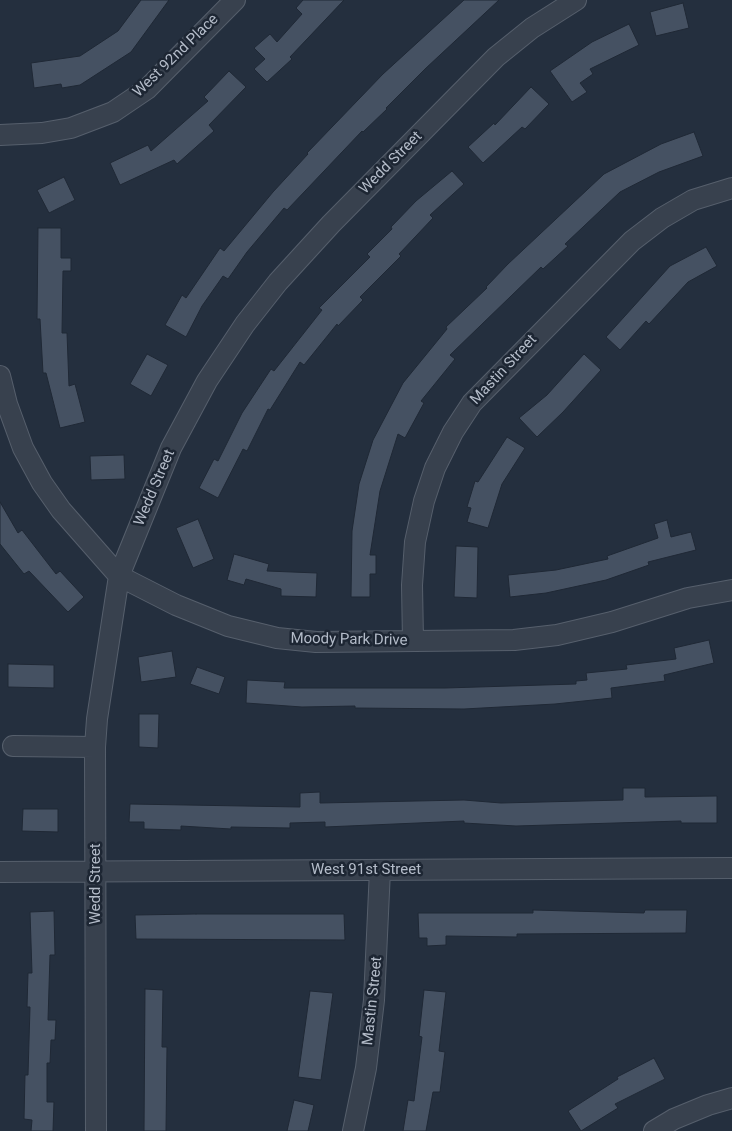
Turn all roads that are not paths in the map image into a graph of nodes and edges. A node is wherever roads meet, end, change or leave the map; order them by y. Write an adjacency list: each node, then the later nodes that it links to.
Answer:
1 (235, 0): 3 (street, West 92nd Place)
2 (576, 0): 6 (street, Wedd Street)
3 (0, 134)
4 (732, 188): 8 (street, Mastin Street)
5 (0, 376): 6 (street, Moody Park Drive)
6 (119, 576): 8 (street, Moody Park Drive); 10 (street, Wedd Street)
7 (732, 590): 8 (street, Moody Park Drive)
8 (413, 640)
9 (13, 746): 10 (street)
10 (95, 747): 13 (street, Wedd Street)
11 (732, 868): 12 (street, West 91st Street)
12 (380, 870): 13 (street, West 91st Street); 17 (street, Mastin Street)
13 (97, 871): 14 (street, West 91st Street); 16 (street, Wedd Street)
14 (0, 872)
15 (732, 1098): 18 (street)
16 (96, 1131)
17 (353, 1131)
18 (654, 1131)

